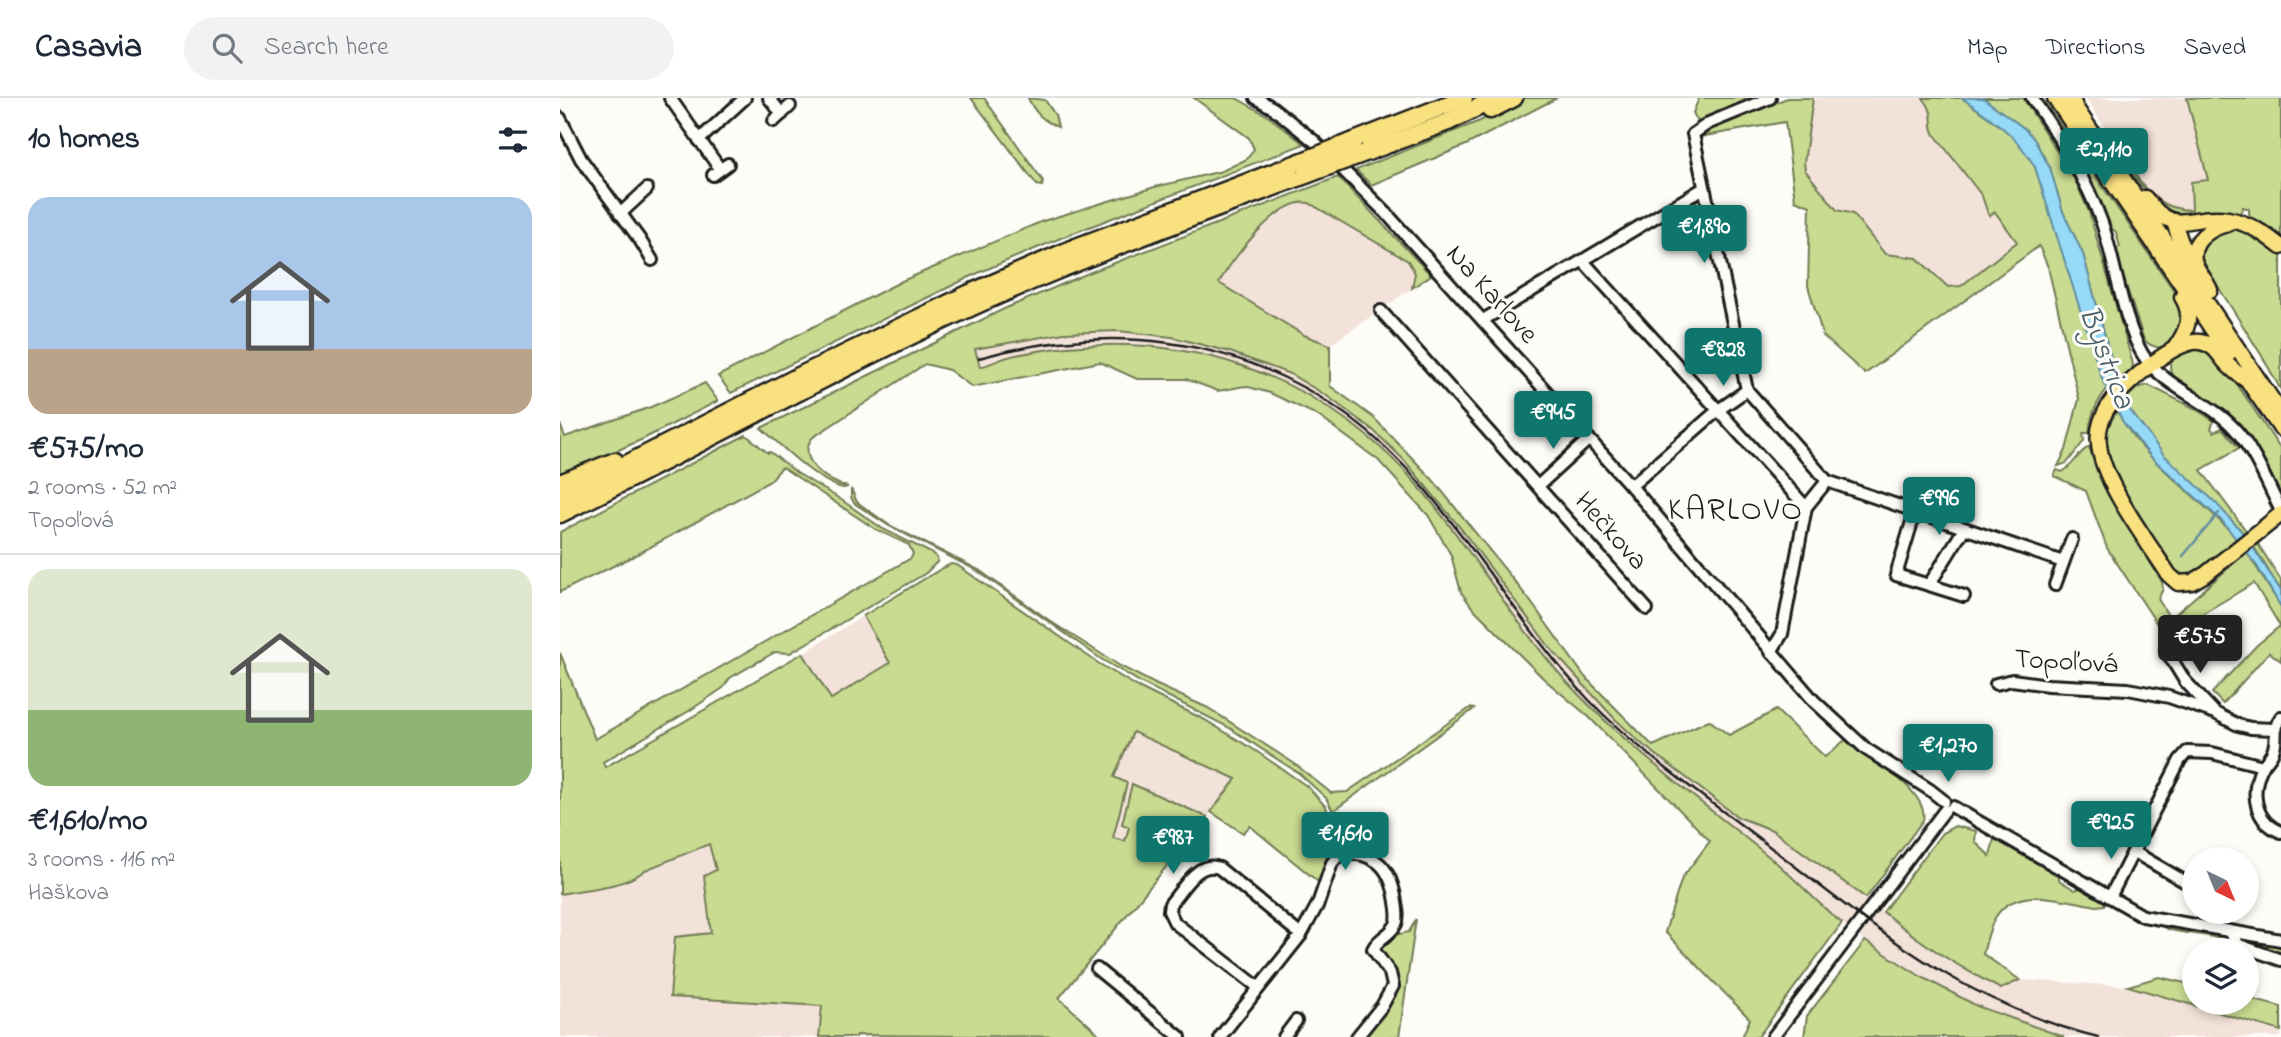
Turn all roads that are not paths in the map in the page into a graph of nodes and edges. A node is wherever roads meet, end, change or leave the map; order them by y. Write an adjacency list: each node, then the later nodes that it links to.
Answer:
1 (670, 98): 15 (street)
2 (745, 98): 15 (street)
3 (769, 98): 12 (street)
4 (1256, 98): 31 (street, Na Karlove)
5 (1464, 98): 16 (highway)
6 (1497, 98): 14 (highway)
7 (1514, 98): 14 (highway)
8 (1770, 98): 20 (street)
9 (2032, 98): 34 (street)
10 (2055, 98): 28 (main road)
11 (2071, 101): 17 (main road)
12 (782, 113)
13 (560, 118): 22 (street)
14 (1448, 121): 16 (highway)
15 (699, 140): 18 (street)
16 (1360, 147): 19 (highway, bridge)
17 (2101, 148): 23 (main road); 32 (main road)
18 (720, 169)
19 (1300, 169): 40 (highway); 50 (highway)
20 (1704, 188): 27 (street); 36 (street)
21 (647, 189): 22 (street)
22 (620, 214): 26 (street)
23 (2174, 222): 24 (main road); 29 (main road)
24 (2237, 222): 25 (main road); 29 (main road)
25 (2281, 247)
26 (652, 260)
27 (1583, 261): 31 (street); 37 (street)
28 (2172, 270): 33 (main road); 35 (main road)
29 (2210, 290): 32 (main road)
30 (1381, 311): 44 (street, Hečkova)
31 (1483, 320): 41 (street, Na Karlove)
32 (2227, 331): 38 (main road)
33 (2174, 349): 34 (main road); 35 (main road)
34 (2153, 365): 49 (street); 49 (main road)
35 (2249, 382): 39 (main road)
36 (1747, 390): 37 (street); 42 (street)
37 (1717, 411): 45 (street); 47 (street)
38 (2281, 413)
39 (2281, 429)
40 (677, 438): 43 (highway); 46 (highway)
41 (1589, 439): 44 (street, Hečkova); 45 (street, Na Karlove)
42 (1827, 481): 47 (street); 48 (street)
43 (560, 483)
44 (1538, 486): 57 (street, Hečkova)
45 (1631, 486): 59 (street, Na Karlove)
46 (560, 498)
47 (1806, 508): 59 (street)
48 (1915, 512): 51 (street); 55 (street)
49 (2281, 512)
50 (560, 514)
51 (1964, 529): 53 (street); 55 (street)
52 (2072, 539): 53 (street)
53 (2063, 562): 54 (street)
54 (2055, 584)
55 (1929, 585): 56 (street)
56 (1964, 596)
57 (1647, 609)
58 (2166, 650): 61 (street, Topoľová)
59 (1771, 652): 66 (street, Na Karlove)
60 (1996, 684): 61 (street, Topoľová)
61 (2215, 713): 63 (street, Topoľová)
62 (2281, 718): 63 (street)
63 (2274, 729): 64 (street)
64 (2278, 754): 65 (street)
65 (2263, 766): 67 (street); 68 (street)
66 (1947, 806): 70 (street, Na Karlove); 82 (street)
67 (2281, 832)
68 (2136, 849): 69 (street); 70 (street)
69 (2182, 879)
70 (2110, 897): 71 (street, Na Karlove)
71 (2229, 932): 73 (street, Na Karlove); 74 (street)
72 (1301, 935): 76 (street); 76 (street); 81 (street)
73 (2281, 940)
74 (2281, 960)
75 (1097, 969): 78 (street)
76 (1258, 987): 79 (street)
77 (1296, 1021): 80 (street)
78 (1180, 1037)
79 (1220, 1037)
80 (1284, 1037)
81 (1357, 1037)
82 (1774, 1037)

